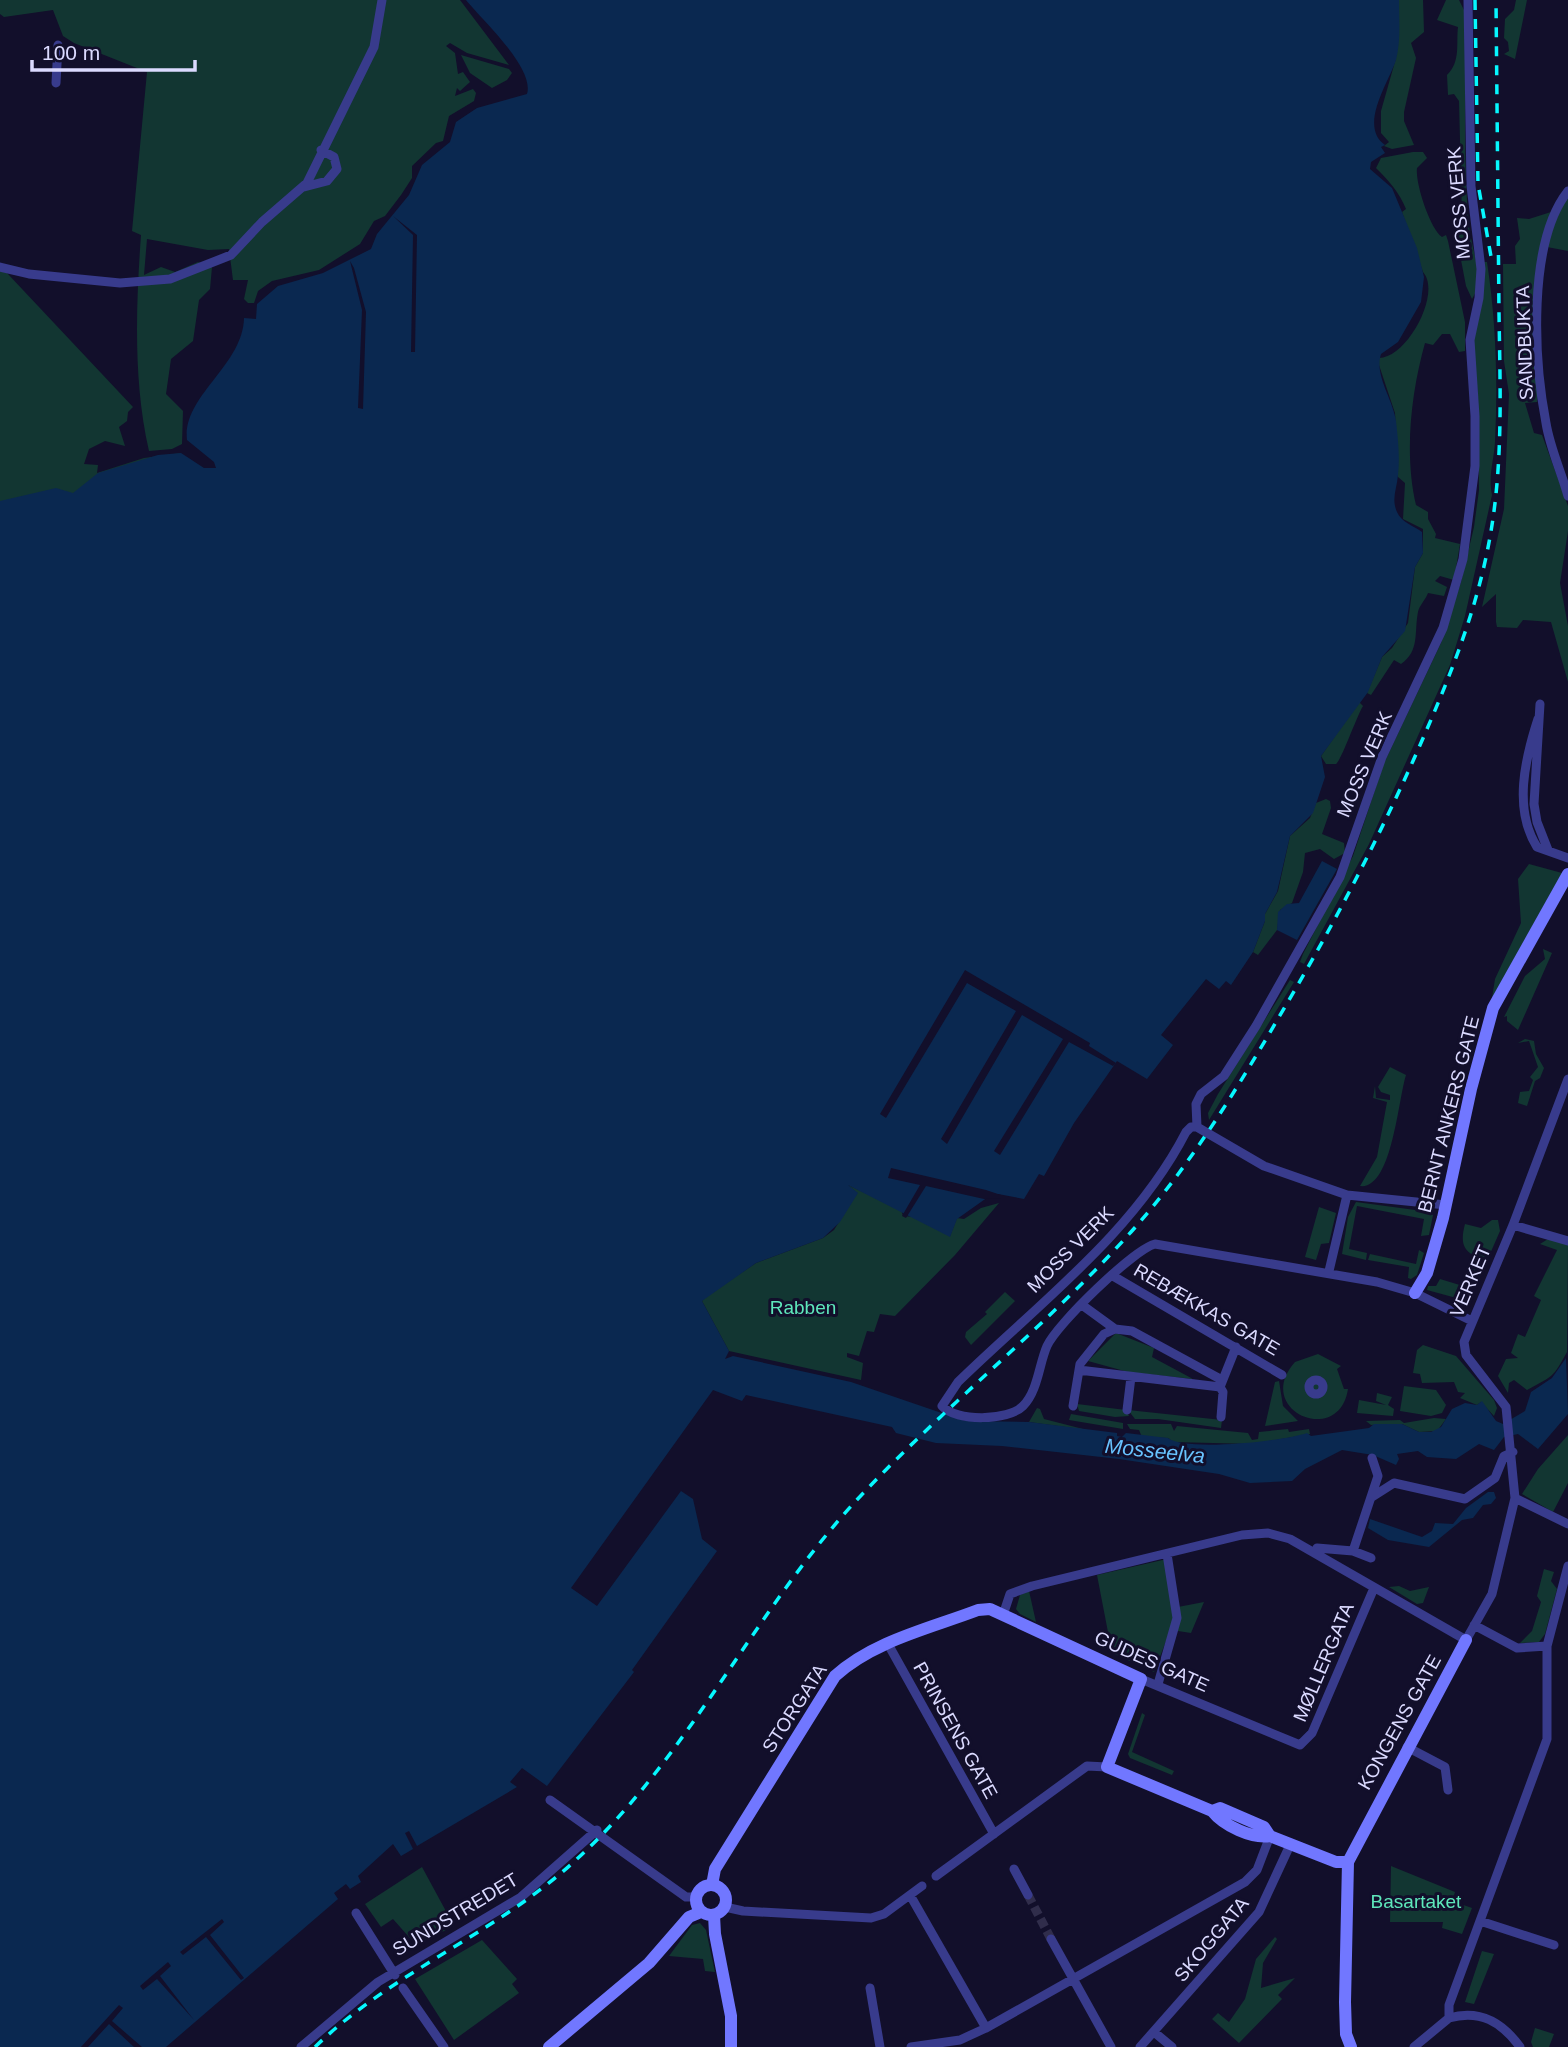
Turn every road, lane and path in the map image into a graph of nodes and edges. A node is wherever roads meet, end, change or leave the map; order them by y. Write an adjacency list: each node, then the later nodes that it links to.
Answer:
1 (382, 0): 5 (street)
2 (1468, 0): 14 (street, MOSS VERK)
3 (58, 46): 4 (street)
4 (56, 83)
5 (321, 150): 6 (street); 6 (street)
6 (304, 187): 8 (street)
7 (1568, 191): 9 (street, SANDBUKTA)
8 (0, 267)
9 (1568, 496)
10 (1540, 704): 11 (street)
11 (1568, 858)
12 (1568, 874): 16 (street, BERNT ANKERS GATE)
13 (1568, 1079): 17 (street, VERKET)
14 (1197, 1127): 15 (street); 22 (street, MOSS VERK)
15 (1347, 1195): 16 (street); 19 (street)
16 (1446, 1205): 21 (street, BERNT ANKERS GATE)
17 (1513, 1226): 18 (street); 23 (street, VERKET)
18 (1568, 1241)
19 (1329, 1272): 20 (street); 21 (street)
20 (1113, 1276): 22 (street); 25 (street, REBÆKKAS GATE)
21 (1415, 1293): 23 (street)
22 (1082, 1305): 24 (street)
23 (1472, 1321): 33 (street, VERKET)
24 (1115, 1329): 26 (street); 29 (street)
25 (1236, 1346): 27 (street, REBÆKKAS GATE); 29 (street)
26 (1079, 1370): 28 (street); 30 (street)
27 (1282, 1375)
28 (1131, 1377): 29 (street); 31 (street)
29 (1221, 1383): 32 (street)
30 (1073, 1406)
31 (1127, 1409)
32 (1221, 1418)
33 (1510, 1421): 34 (street, KONGENS GATE)
34 (1513, 1452): 36 (street); 37 (street, KONGENS GATE)
35 (1372, 1458): 36 (street)
36 (1372, 1497): 40 (street)
37 (1516, 1498): 38 (street); 47 (street, KONGENS GATE)
38 (1568, 1524)
39 (1317, 1548): 40 (street)
40 (1353, 1551): 42 (street)
41 (1167, 1554): 44 (street); 46 (street); 52 (street)
42 (1371, 1558)
43 (1568, 1566): 50 (street)
44 (1374, 1588): 48 (street); 53 (street, MØLLERGATA)
45 (990, 1609): 46 (street, GUDES GATE); 49 (street, STORGATA)
46 (1003, 1615): 51 (street, GUDES GATE)
47 (1474, 1625): 48 (street, KONGENS GATE); 50 (street)
48 (1466, 1640): 54 (street, KONGENS GATE)
49 (888, 1644): 59 (street, PRINSENS GATE); 67 (street, STORGATA)
50 (1548, 1646): 78 (street)
51 (1141, 1679): 52 (street, GUDES GATE); 55 (street)
52 (1158, 1684): 53 (street, GUDES GATE)
53 (1300, 1745)
54 (1407, 1747): 56 (street); 63 (street, KONGENS GATE)
55 (1107, 1767): 59 (street); 60 (street)
56 (1448, 1790)
57 (550, 1800): 58 (street)
58 (597, 1830): 73 (street); 81 (street, SUNDSTREDET)
59 (994, 1834): 66 (street)
60 (1270, 1836): 61 (street); 62 (street)
61 (1291, 1843): 63 (street); 87 (street, SKOGGATA)
62 (1262, 1858): 64 (street); 69 (street)
63 (1348, 1862): 97 (street, KONGENS GATE)
64 (1276, 1863)
65 (1014, 1869): 72 (street)
66 (936, 1876)
67 (712, 1885): 73 (street); 74 (street)
68 (922, 1886): 71 (street)
69 (1238, 1886): 70 (street); 82 (street)
70 (1249, 1892)
71 (910, 1895): 74 (street); 86 (street)
72 (1028, 1895)
73 (696, 1897): 75 (street)
74 (725, 1907): 77 (street)
75 (701, 1912): 77 (street); 90 (street)
76 (356, 1913): 81 (street)
77 (714, 1915): 91 (street)
78 (1480, 1921): 80 (street); 85 (street)
79 (1051, 1938): 82 (street)
80 (1554, 1945)
81 (395, 1975): 88 (street, SUNDSTREDET)
82 (1073, 1978): 86 (street); 94 (street)
83 (403, 1988): 89 (street)
84 (870, 1988): 92 (street)
85 (1449, 2018): 98 (street); 99 (street)
86 (986, 2028): 93 (street)
87 (1154, 2032): 95 (street, SKOGGATA); 96 (street)
88 (301, 2047)
89 (444, 2047)
90 (549, 2047)
91 (732, 2047)
92 (880, 2047)
93 (911, 2047)
94 (1111, 2047)
95 (1140, 2047)
96 (1172, 2047)
97 (1351, 2047)
98 (1414, 2047)
99 (1520, 2047)

